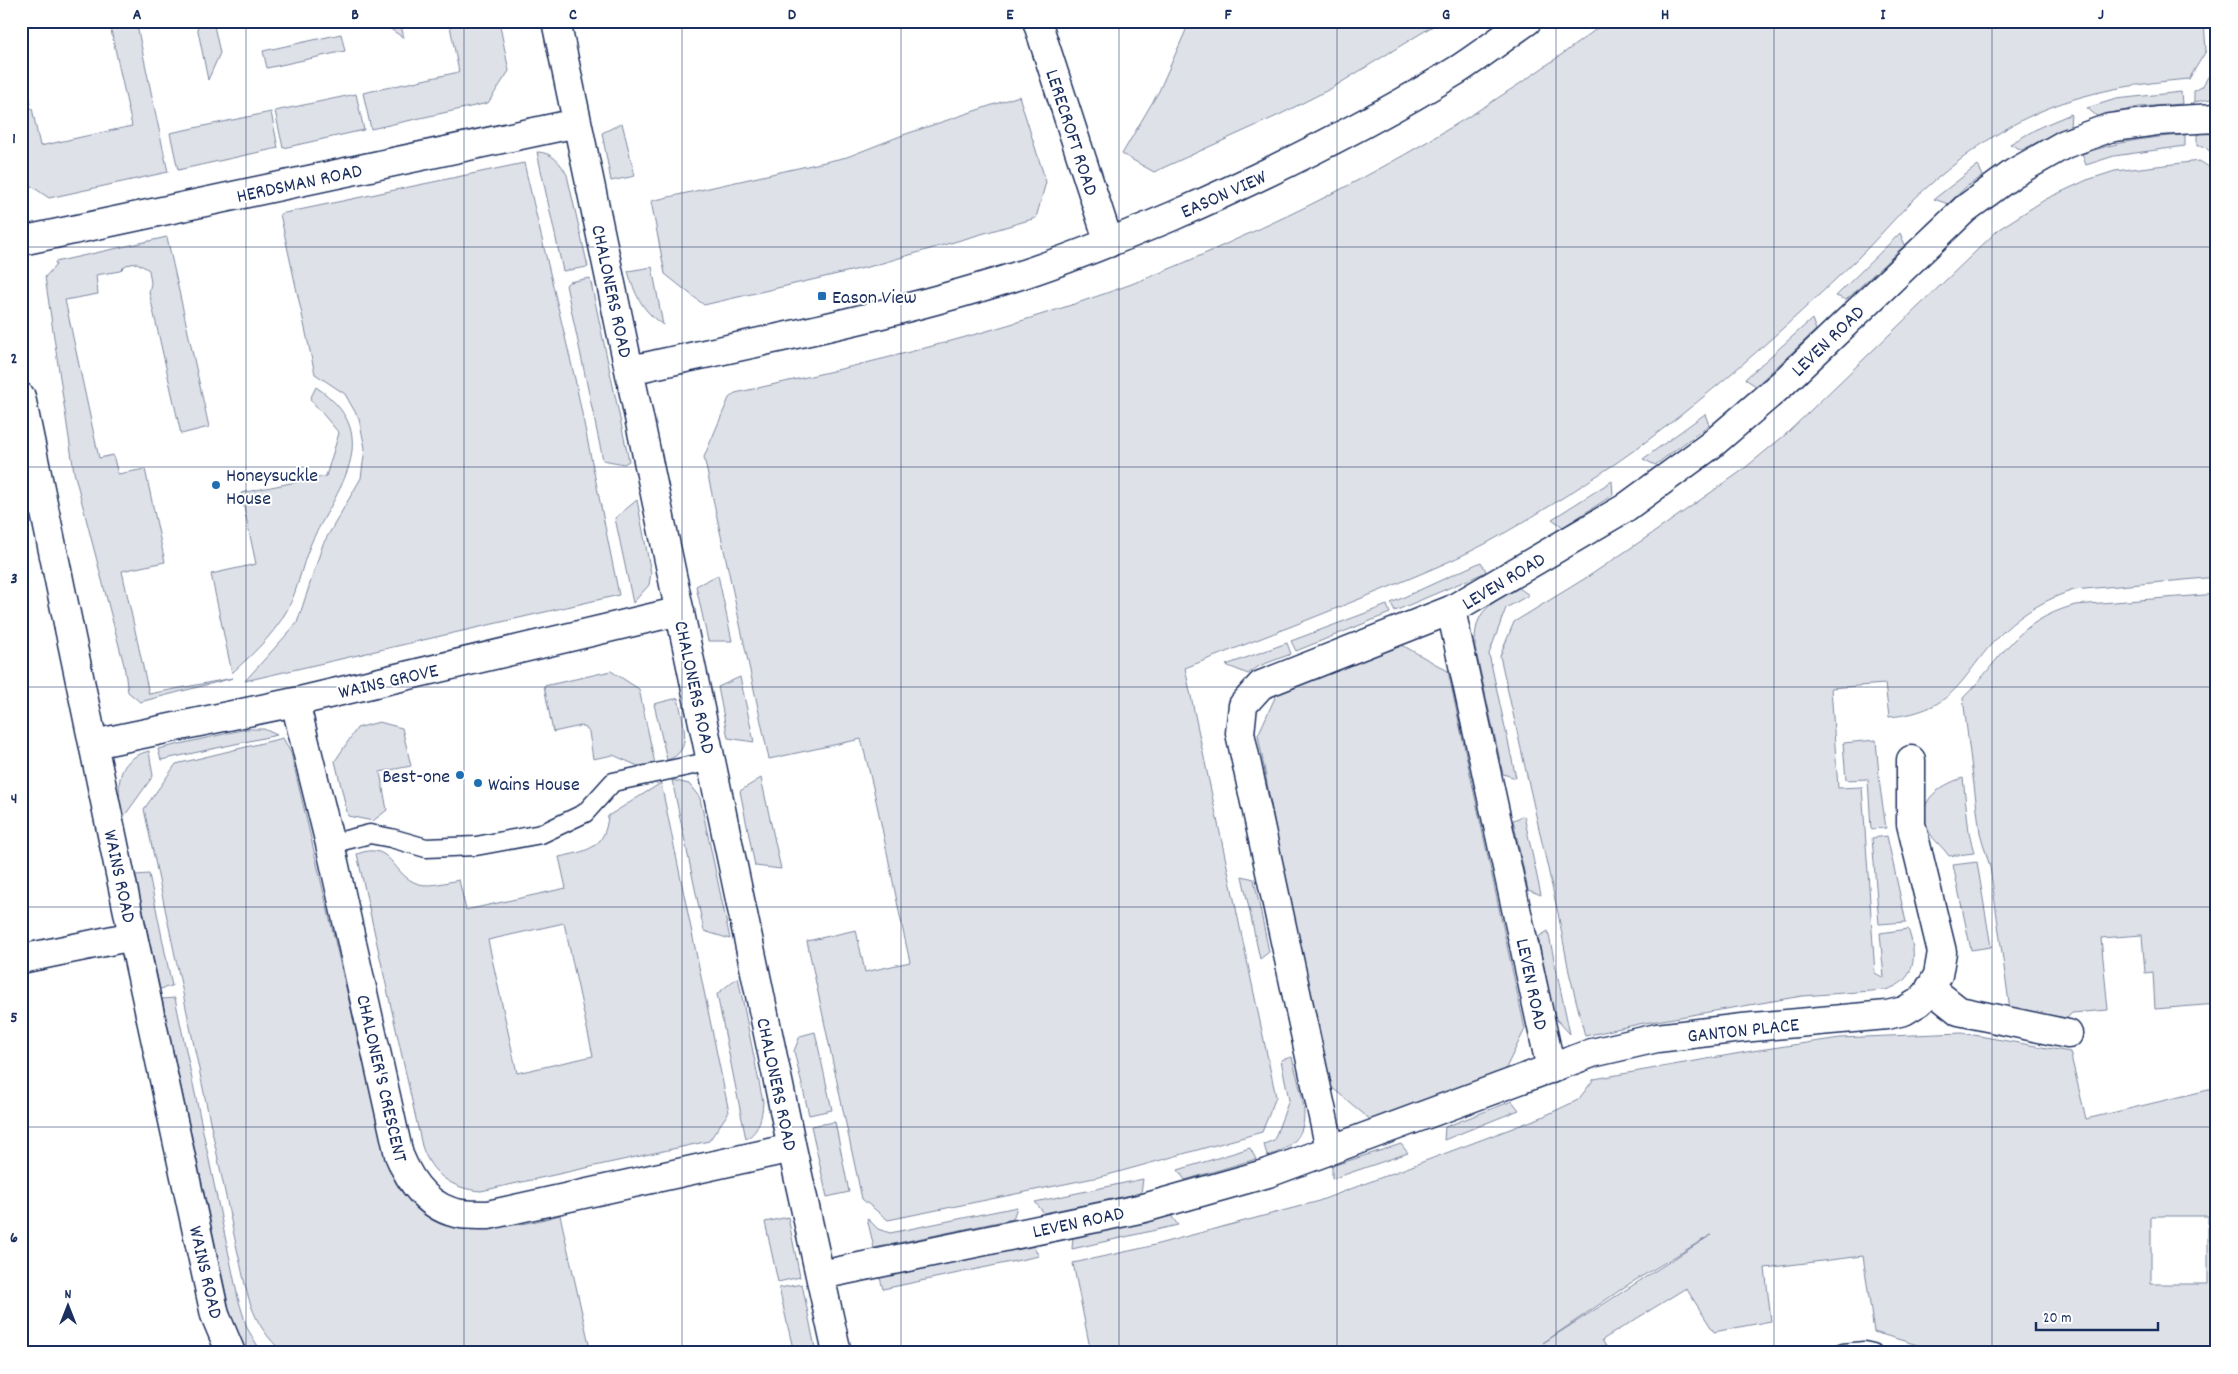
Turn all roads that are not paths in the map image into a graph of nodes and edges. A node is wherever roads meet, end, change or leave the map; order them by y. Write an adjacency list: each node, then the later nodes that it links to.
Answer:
1 (556, 21): 5 (street, CHALONERS ROAD)
2 (1037, 21): 7 (street, LERECROFT ROAD)
3 (1527, 21): 7 (street, EASON VIEW)
4 (2217, 118): 10 (street, LEVEN ROAD)
5 (577, 123): 6 (street, HERDSMAN ROAD); 8 (street, CHALONERS ROAD)
6 (21, 241)
7 (1108, 243): 8 (street, EASON VIEW)
8 (630, 370): 11 (street, CHALONERS ROAD)
9 (21, 397): 13 (street, WAINS ROAD)
10 (1451, 610): 21 (street, LEVEN ROAD); 23 (street, LEVEN ROAD)
11 (680, 611): 12 (street, WAINS GROVE); 15 (street, CHALONERS ROAD)
12 (295, 702): 13 (street, WAINS GROVE); 16 (street, CHALONER'S CRESCENT)
13 (94, 744): 17 (street, WAINS ROAD)
14 (1911, 760): 19 (street, GANTON PLACE)
15 (712, 762): 16 (lane); 22 (street, CHALONERS ROAD)
16 (330, 844): 22 (street, CHALONER'S CRESCENT)
17 (133, 936): 18 (street); 25 (street, WAINS ROAD)
18 (21, 959)
19 (1930, 988): 20 (street); 21 (street, GANTON PLACE)
20 (2068, 1034)
21 (1551, 1069): 23 (street, LEVEN ROAD)
22 (792, 1148): 24 (street, CHALONERS ROAD)
23 (1330, 1149): 24 (street, LEVEN ROAD)
24 (820, 1275): 26 (street, CHALONERS ROAD)
25 (231, 1353)
26 (837, 1353)
27 (1843, 1353): 28 (lane)
28 (1873, 1353)

